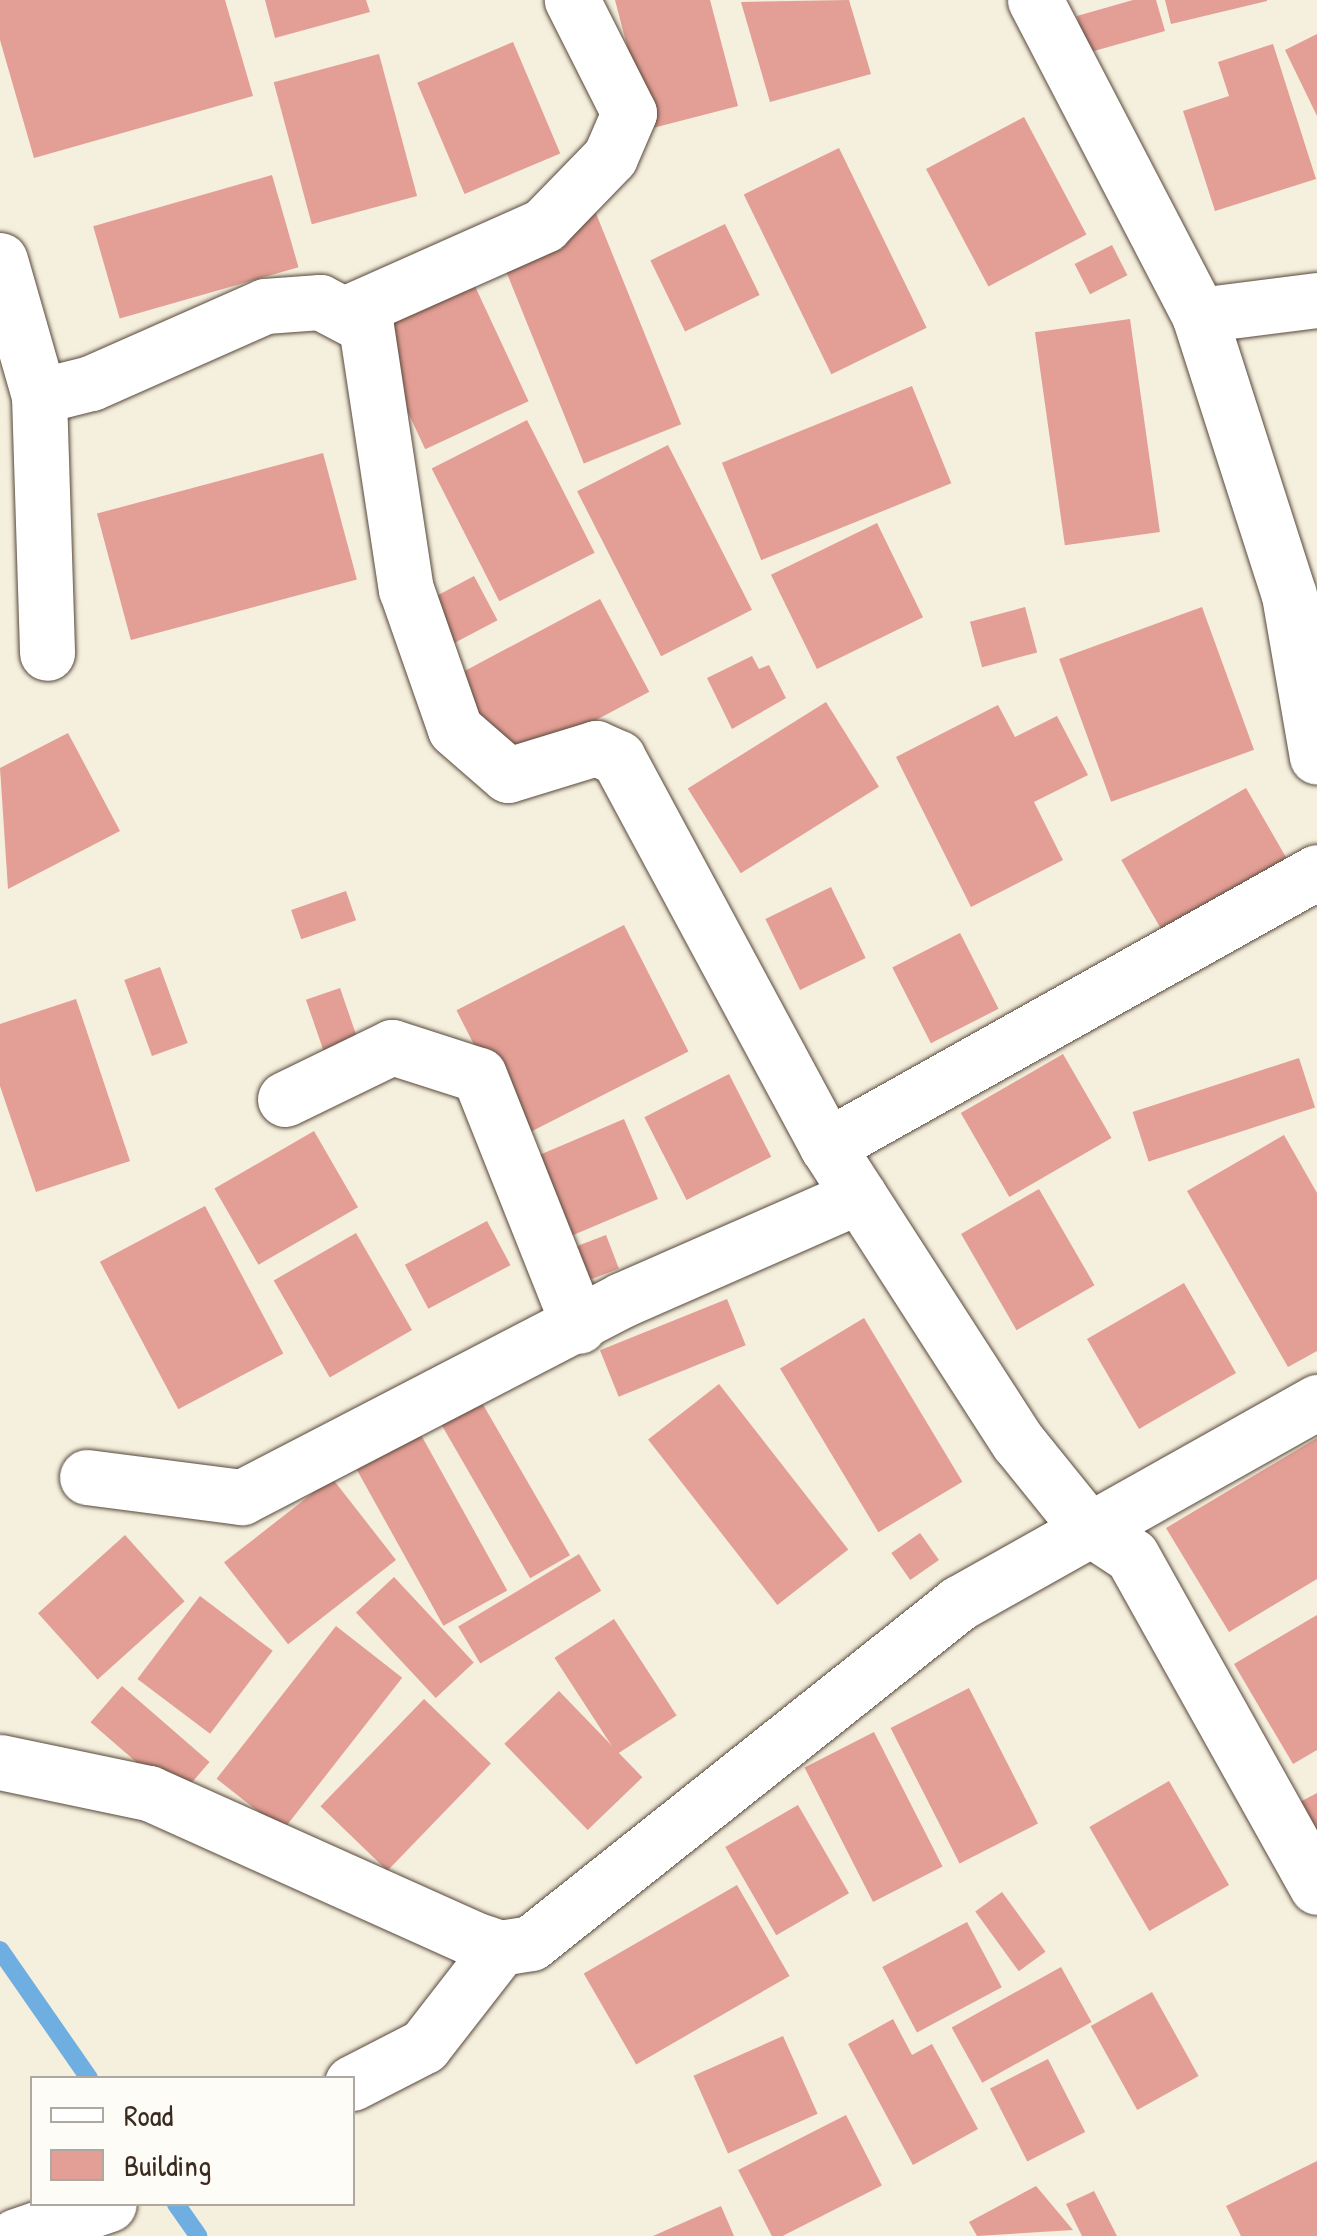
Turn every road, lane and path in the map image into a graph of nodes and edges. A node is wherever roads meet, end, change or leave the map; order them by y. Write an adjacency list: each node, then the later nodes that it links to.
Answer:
1 (572, 0): 5 (street)
2 (1035, 0): 6 (street)
3 (0, 260): 7 (street)
4 (1317, 300): 6 (street)
5 (349, 312): 7 (street); 12 (street)
6 (1199, 315): 9 (street)
7 (40, 396): 8 (street)
8 (47, 652)
9 (1317, 757)
10 (1317, 872): 12 (street)
11 (285, 1099): 14 (street)
12 (827, 1146): 13 (street)
13 (859, 1196): 14 (street); 17 (street)
14 (579, 1326): 16 (street)
15 (1317, 1402): 17 (street)
16 (87, 1477)
17 (1085, 1525): 19 (street); 20 (street)
18 (0, 1762): 20 (street)
19 (1317, 1887)
20 (500, 1948): 21 (street)
21 (355, 2081)
22 (103, 2206): 23 (street)
23 (16, 2236)

